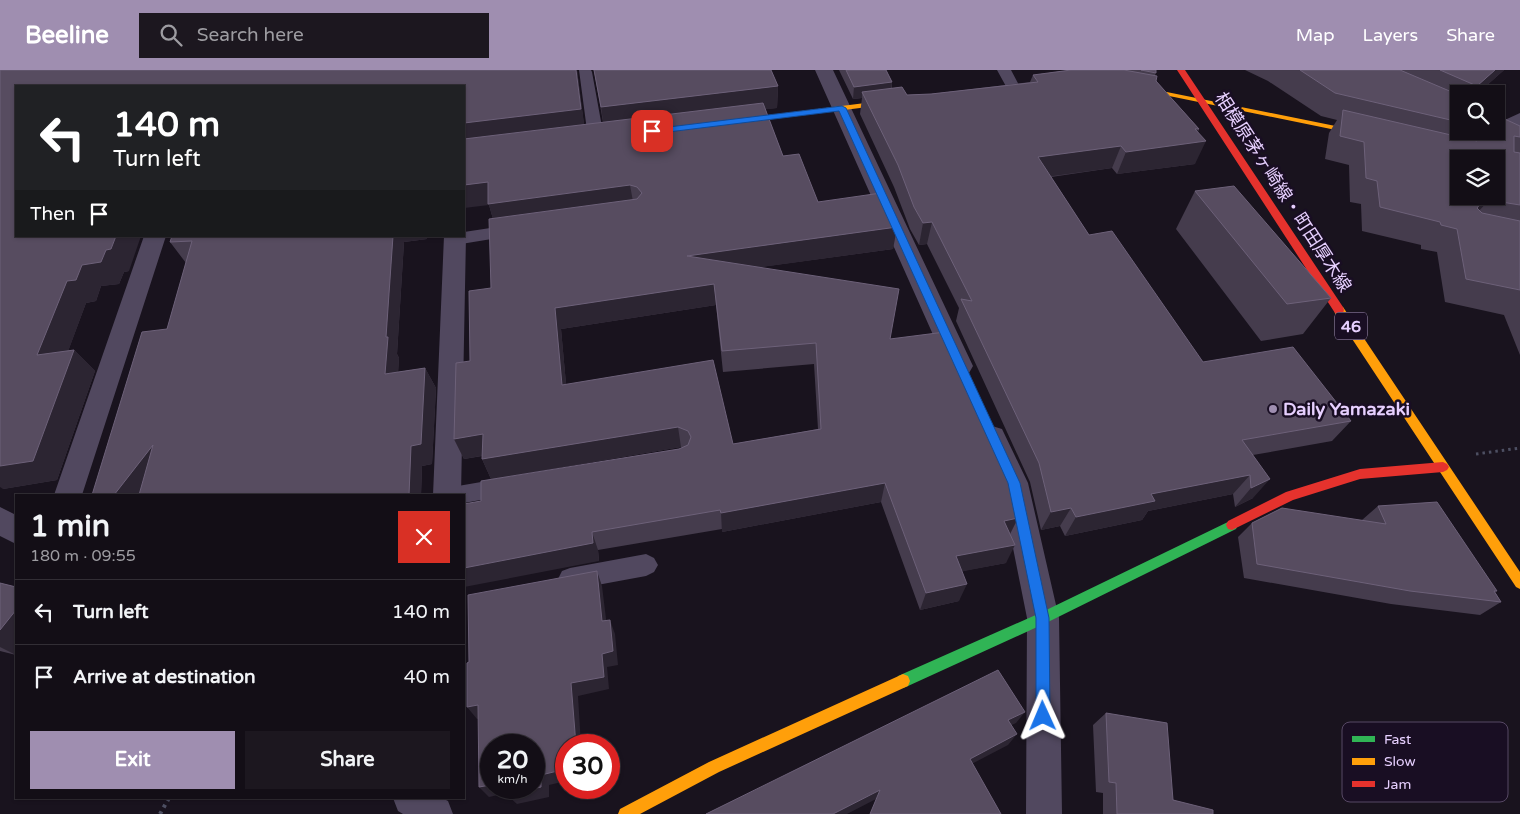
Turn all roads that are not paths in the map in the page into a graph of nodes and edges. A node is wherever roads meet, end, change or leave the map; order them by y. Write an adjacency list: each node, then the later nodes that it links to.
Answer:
1 (824, 70): 9 (street)
2 (1004, 70): 6 (lane)
3 (1181, 70): 7 (street, 相模原茅ヶ崎線・町田厚木線 / 46)
4 (585, 72): 14 (lane)
5 (1115, 83): 7 (street)
6 (1013, 88)
7 (1200, 99): 13 (street); 21 (street, 相模原茅ヶ崎線・町田厚木線 / 46)
8 (908, 100): 9 (street)
9 (842, 108): 11 (street); 19 (street)
10 (1520, 119): 12 (street)
11 (724, 123)
12 (1505, 130)
13 (1380, 137)
14 (596, 138)
15 (530, 228): 16 (lane)
16 (465, 236)
17 (155, 237): 23 (street)
18 (455, 237): 24 (street)
19 (968, 385)
20 (981, 412): 31 (street)
21 (1443, 467): 30 (street, 相模原茅ヶ崎線・町田厚木線 / 46); 31 (street)
22 (526, 484): 25 (lane)
23 (68, 494)
24 (447, 494)
25 (464, 494)
26 (0, 520): 27 (street)
27 (15, 529)
28 (646, 565): 29 (lane)
29 (550, 583)
30 (1520, 583)
31 (1042, 618): 35 (street); 36 (street)
32 (414, 799): 34 (street)
33 (437, 799): 34 (street)
34 (436, 814)
35 (625, 814)
36 (1044, 814)

